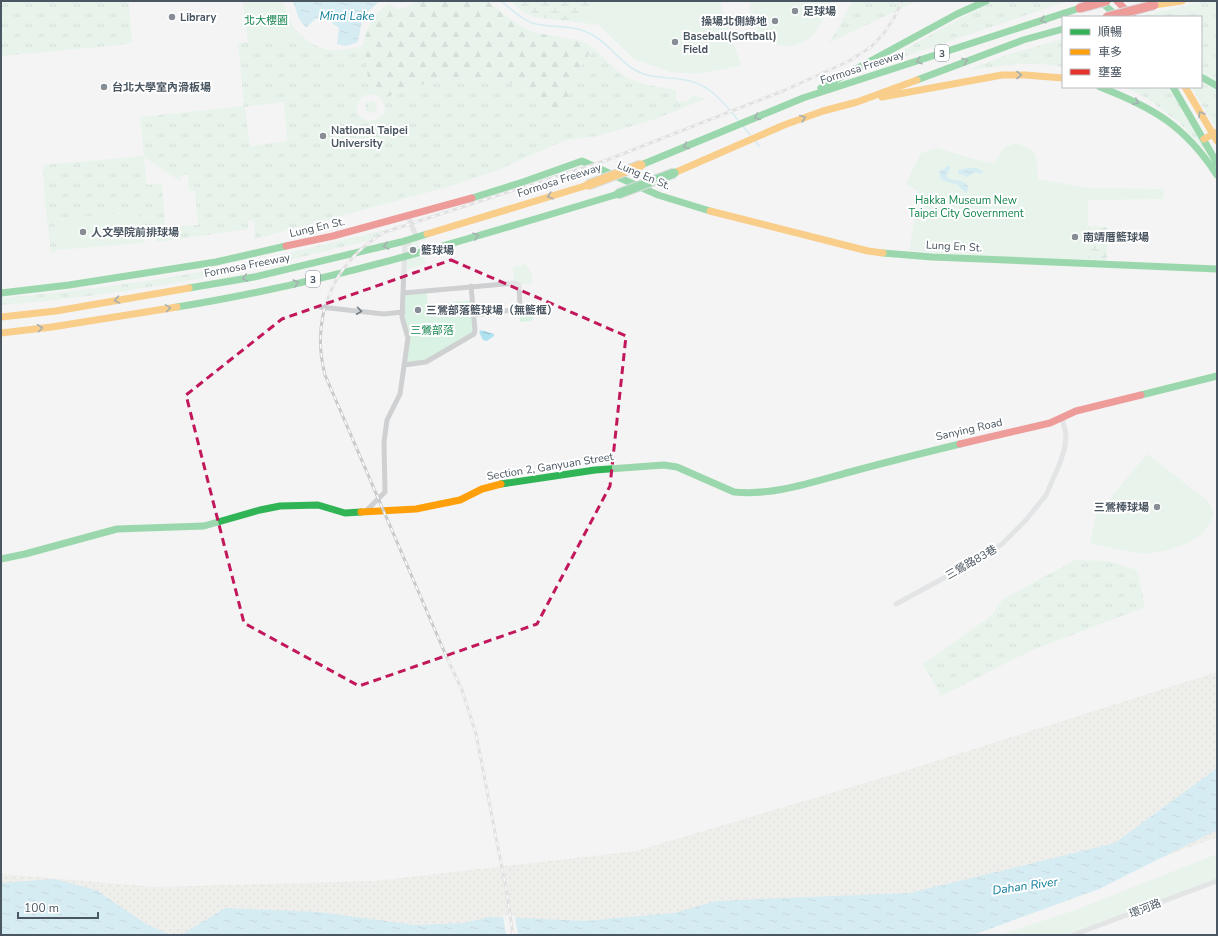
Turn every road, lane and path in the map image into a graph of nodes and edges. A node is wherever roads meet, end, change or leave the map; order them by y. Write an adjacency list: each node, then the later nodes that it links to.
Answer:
1 (978, 1): 9 (main road)
2 (986, 1): 9 (main road)
3 (1100, 1): 11 (main road)
4 (1106, 1): 20 (main road, Formosa Freeway / 3, one-way to 20, bridge)
5 (1117, 1): 12 (main road)
6 (1169, 1): 8 (main road)
7 (1182, 1): 8 (main road)
8 (1154, 5): 10 (main road, bridge)
9 (957, 14): 20 (main road)
10 (1111, 16)
11 (1117, 16)
12 (1132, 16)
13 (1062, 29): 21 (main road, 3, one-way to 13)
14 (1062, 78): 21 (main road, one-way to 14)
15 (1202, 78): 16 (main road)
16 (1217, 86)
17 (1103, 88): 25 (main road, one-way to 25)
18 (1174, 88): 23 (main road)
19 (1186, 88): 22 (main road, one-way to 19)
20 (803, 98): 27 (main road, Formosa Freeway / 3, one-way to 27, bridge)
21 (857, 102): 28 (main road, 3, one-way to 21, bridge)
22 (1216, 136): 23 (main road)
23 (1204, 139): 24 (main road)
24 (1217, 163)
25 (1217, 175)
26 (408, 216): 27 (street); 29 (main road, Lung En St.); 31 (main road, Lung En St.)
27 (416, 237): 28 (street); 36 (main road, Formosa Freeway / 3, one-way to 36)
28 (405, 256): 32 (street); 37 (main road, 3, one-way to 28)
29 (1217, 269)
30 (471, 286): 32 (street); 35 (street); 35 (street)
31 (1, 293)
32 (404, 293): 34 (street)
33 (320, 307): 34 (street, one-way to 34)
34 (403, 312): 38 (street)
35 (474, 315): 38 (street)
36 (1, 317)
37 (1, 333)
38 (404, 365): 42 (street)
39 (1217, 376): 40 (main road, Sanying Road)
40 (1062, 418): 41 (main road, Sanying Road); 44 (street, 三鶯路83巷)
41 (725, 488): 42 (main road, Section 2, Ganyuan Street)
42 (365, 512): 43 (main road, Section 2, Ganyuan Street)
43 (1, 559)
44 (896, 604)
45 (1217, 881): 46 (street, 環河路)
46 (1073, 935)

